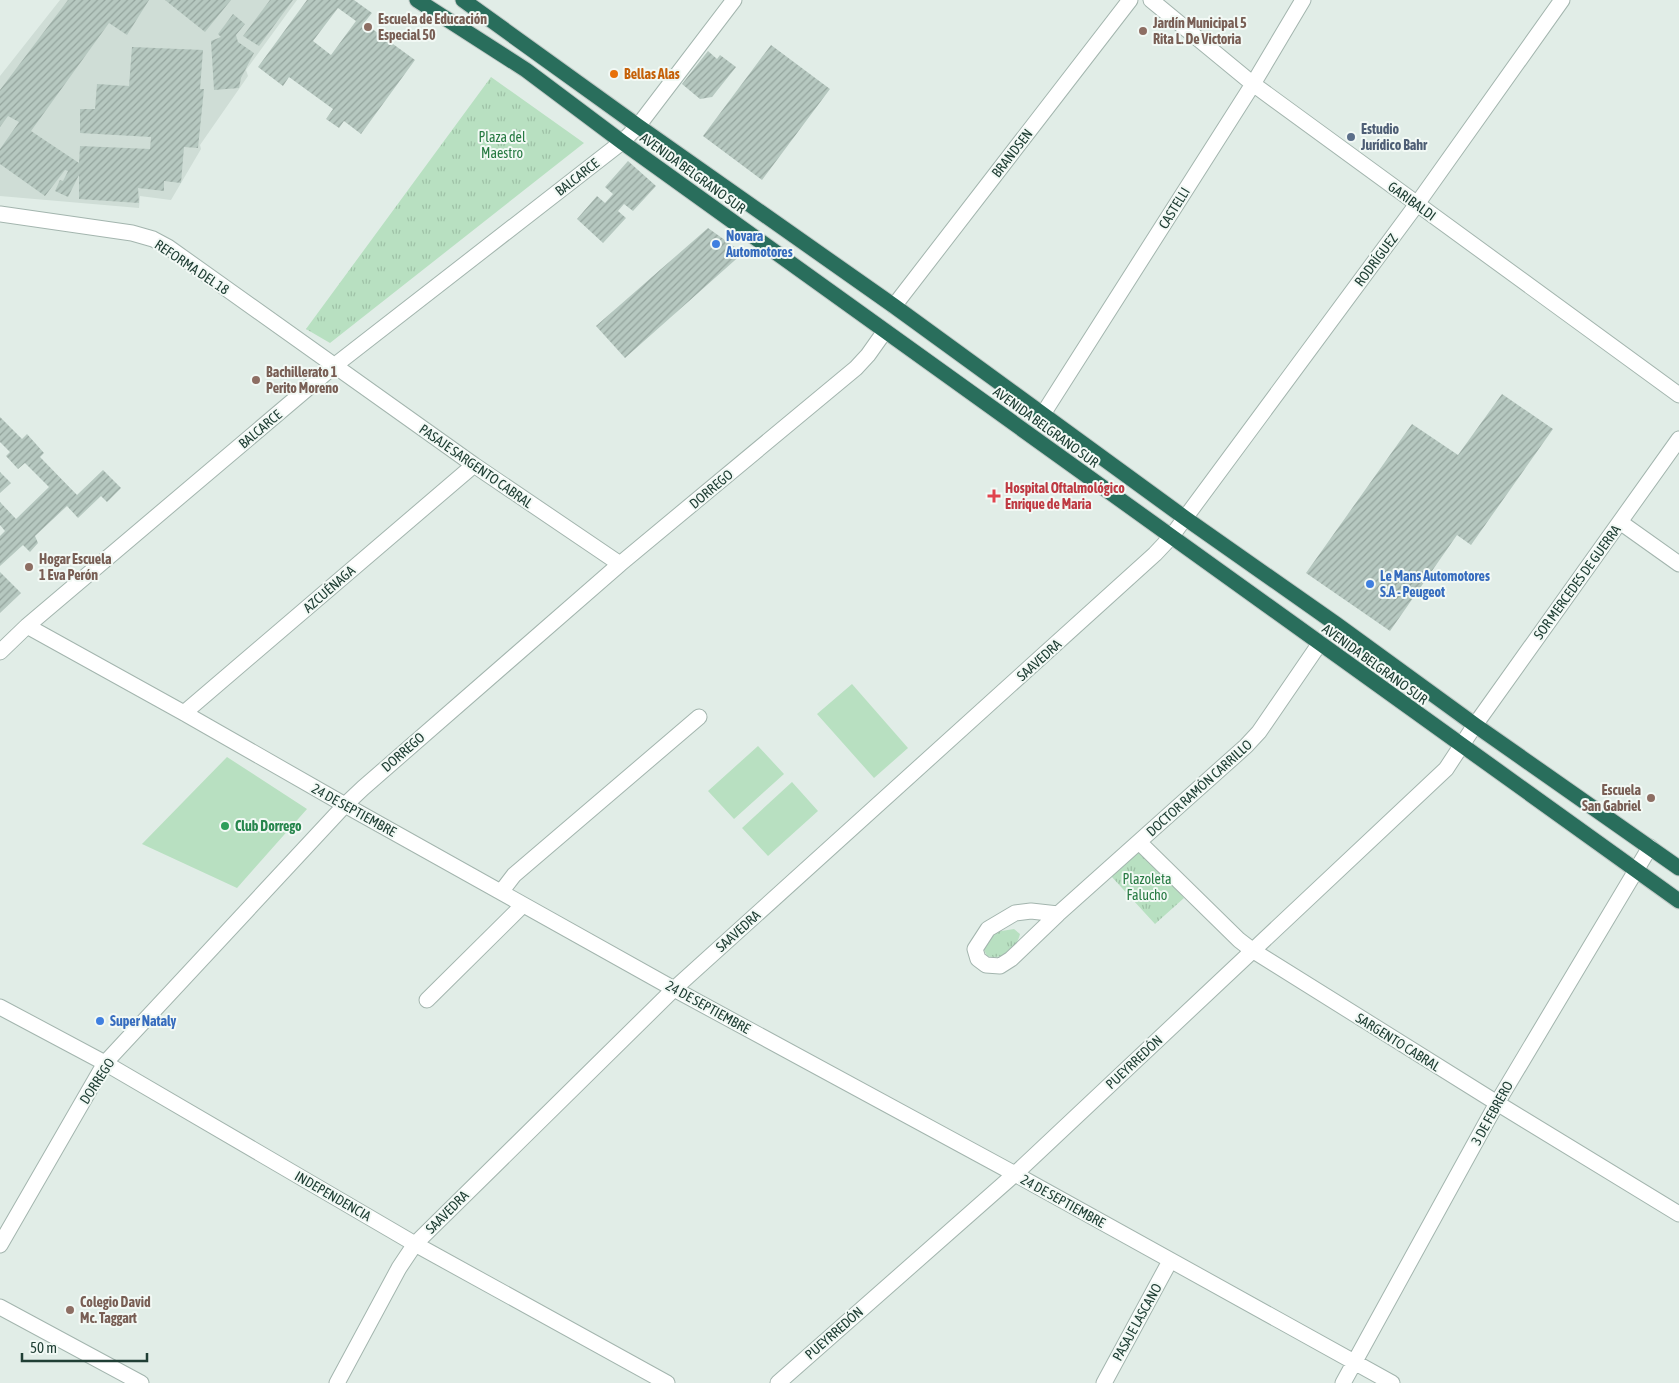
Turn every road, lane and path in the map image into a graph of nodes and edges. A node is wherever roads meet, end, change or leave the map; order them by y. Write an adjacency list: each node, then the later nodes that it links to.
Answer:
1 (417, 0): 10 (highway, AVENIDA BELGRANO SUR)
2 (463, 0): 9 (highway, AVENIDA BELGRANO SUR)
3 (734, 0): 9 (street, BALCARCE)
4 (1130, 0): 13 (street, BRANDSEN)
5 (1151, 0): 8 (street, GARIBALDI)
6 (1303, 0): 8 (street, CASTELLI)
7 (1562, 0): 11 (street, RODRÍGUEZ)
8 (1253, 84): 11 (street, GARIBALDI); 17 (street, CASTELLI)
9 (638, 126): 10 (street, BALCARCE); 13 (highway, AVENIDA BELGRANO SUR)
10 (622, 142): 14 (highway, AVENIDA BELGRANO SUR); 15 (street, BALCARCE)
11 (1417, 204): 16 (street, GARIBALDI); 20 (street, RODRÍGUEZ)
12 (0, 214): 15 (street, REFORMA DEL 18)
13 (894, 306): 17 (highway, AVENIDA BELGRANO SUR)
14 (885, 331): 22 (highway, AVENIDA BELGRANO SUR); 23 (street, DORREGO)
15 (334, 366): 19 (street, PASAJE SARGENTO CABRAL); 25 (street, BALCARCE)
16 (1679, 395)
17 (1043, 414): 20 (highway, AVENIDA BELGRANO SUR)
18 (1679, 438): 21 (street, SOR MERCEDES DE GUERRA)
19 (474, 465): 23 (street, PASAJE SARGENTO CABRAL); 28 (street, AZCUÉNAGA)
20 (1185, 518): 22 (street, SAAVEDRA); 30 (highway, AVENIDA BELGRANO SUR)
21 (1620, 522): 24 (street); 30 (street, SOR MERCEDES DE GUERRA)
22 (1171, 537): 26 (highway, AVENIDA BELGRANO SUR); 42 (street, SAAVEDRA)
23 (620, 564): 32 (street, DORREGO)
24 (1679, 564)
25 (26, 626): 27 (street, BALCARCE); 28 (street, 24 DE SEPTIEMBRE)
26 (1320, 643): 31 (highway, AVENIDA BELGRANO SUR); 33 (street, DOCTOR RAMÓN CARRILLO)
27 (0, 652)
28 (184, 714): 32 (street, 24 DE SEPTIEMBRE)
29 (699, 717): 37 (street)
30 (1474, 725): 31 (street, PUEYRREDÓN); 34 (highway, AVENIDA BELGRANO SUR)
31 (1461, 746): 36 (highway, AVENIDA BELGRANO SUR); 41 (street, PUEYRREDÓN)
32 (345, 805): 37 (street, 24 DE SEPTIEMBRE); 45 (street, DORREGO)
33 (1139, 842): 40 (street, DOCTOR RAMÓN CARRILLO); 41 (street, SARGENTO CABRAL)
34 (1650, 847): 35 (highway, AVENIDA BELGRANO SUR); 36 (street, 3 DE FEBRERO)
35 (1679, 868)
36 (1635, 870): 38 (highway, AVENIDA BELGRANO SUR); 46 (street, 3 DE FEBRERO)
37 (501, 892): 39 (street, 24 DE SEPTIEMBRE)
38 (1679, 902)
39 (523, 905): 42 (street, 24 DE SEPTIEMBRE); 43 (street)
40 (1058, 914): 40 (street, DOCTOR RAMÓN CARRILLO)
41 (1252, 950): 46 (street, SARGENTO CABRAL); 47 (street, PUEYRREDÓN)
42 (674, 989): 47 (street, 24 DE SEPTIEMBRE); 49 (street, SAAVEDRA)
43 (428, 1000)
44 (0, 1007): 45 (street, INDEPENDENCIA)
45 (105, 1064): 49 (street, INDEPENDENCIA); 50 (street, DORREGO)
46 (1496, 1103): 48 (street, SARGENTO CABRAL); 53 (street, 3 DE FEBRERO)
47 (1015, 1174): 51 (street, 24 DE SEPTIEMBRE); 57 (street, PUEYRREDÓN)
48 (1679, 1214)
49 (415, 1244): 55 (street, SAAVEDRA); 56 (street, INDEPENDENCIA)
50 (0, 1245)
51 (1170, 1261): 53 (street, 24 DE SEPTIEMBRE); 58 (street, PASAJE LASCANO)
52 (0, 1307): 54 (street)
53 (1354, 1363): 59 (street, 3 DE FEBRERO); 60 (street, 24 DE SEPTIEMBRE)
54 (131, 1381)
55 (337, 1383)
56 (667, 1383)
57 (778, 1383)
58 (1104, 1383)
59 (1343, 1383)
60 (1392, 1383)

